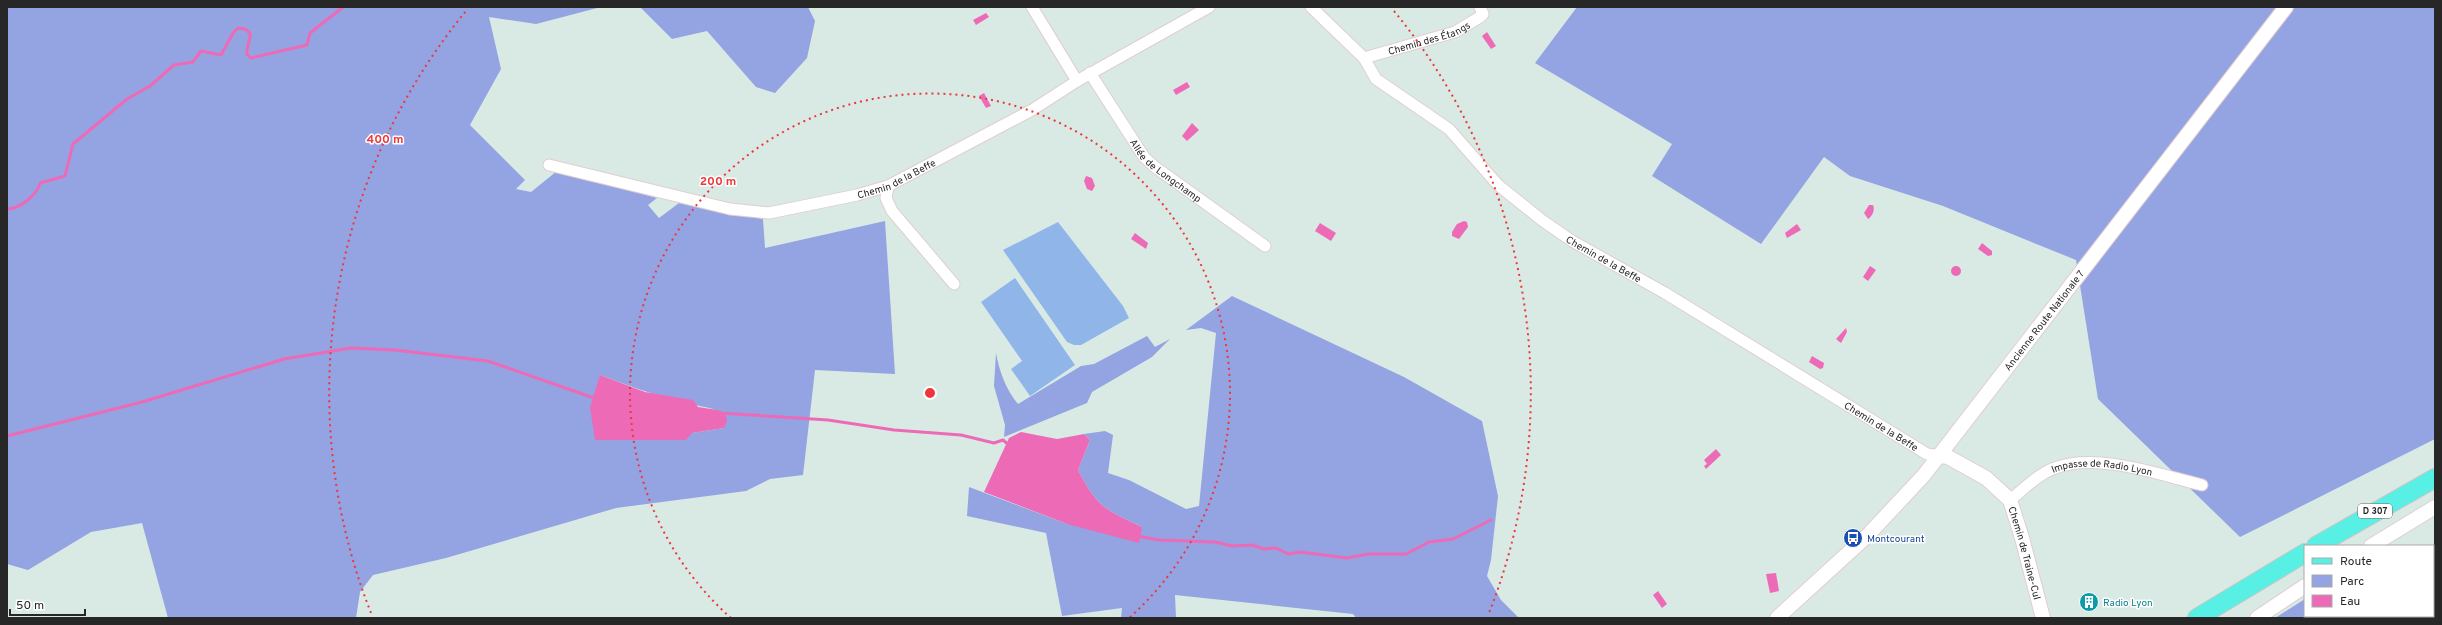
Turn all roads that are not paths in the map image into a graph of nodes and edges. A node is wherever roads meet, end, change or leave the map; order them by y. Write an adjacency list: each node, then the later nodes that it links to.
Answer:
1 (1032, 7): 8 (street)
2 (1209, 7): 7 (street, Chemin de la Beffe)
3 (1311, 7): 6 (street, Chemin de la Beffe)
4 (1480, 7): 6 (street, Chemin des Étangs)
5 (2286, 7): 13 (street, Ancienne Route Nationale 7)
6 (1364, 58): 13 (street, Chemin de la Beffe)
7 (1090, 73): 8 (street, Chemin de la Beffe); 11 (street, Allée de Longchamp)
8 (1077, 81): 10 (street, Chemin de la Beffe)
9 (549, 165): 10 (street, Chemin de la Beffe)
10 (888, 186): 12 (street)
11 (1265, 246)
12 (954, 284)
13 (1940, 456): 16 (street, Chemin de Traine-Cul); 22 (street, Ancienne Route Nationale 7)
14 (2435, 478): 18 (main road, D 307)
15 (2202, 485): 16 (street, Impasse de Radio Lyon)
16 (2010, 500): 23 (street, Chemin de Traine-Cul)
17 (2435, 507): 19 (street)
18 (2318, 545)
19 (2373, 545)
20 (2304, 554): 24 (main road)
21 (2304, 587): 25 (street)
22 (1779, 617)
23 (2043, 618)
24 (2197, 618)
25 (2257, 618)

